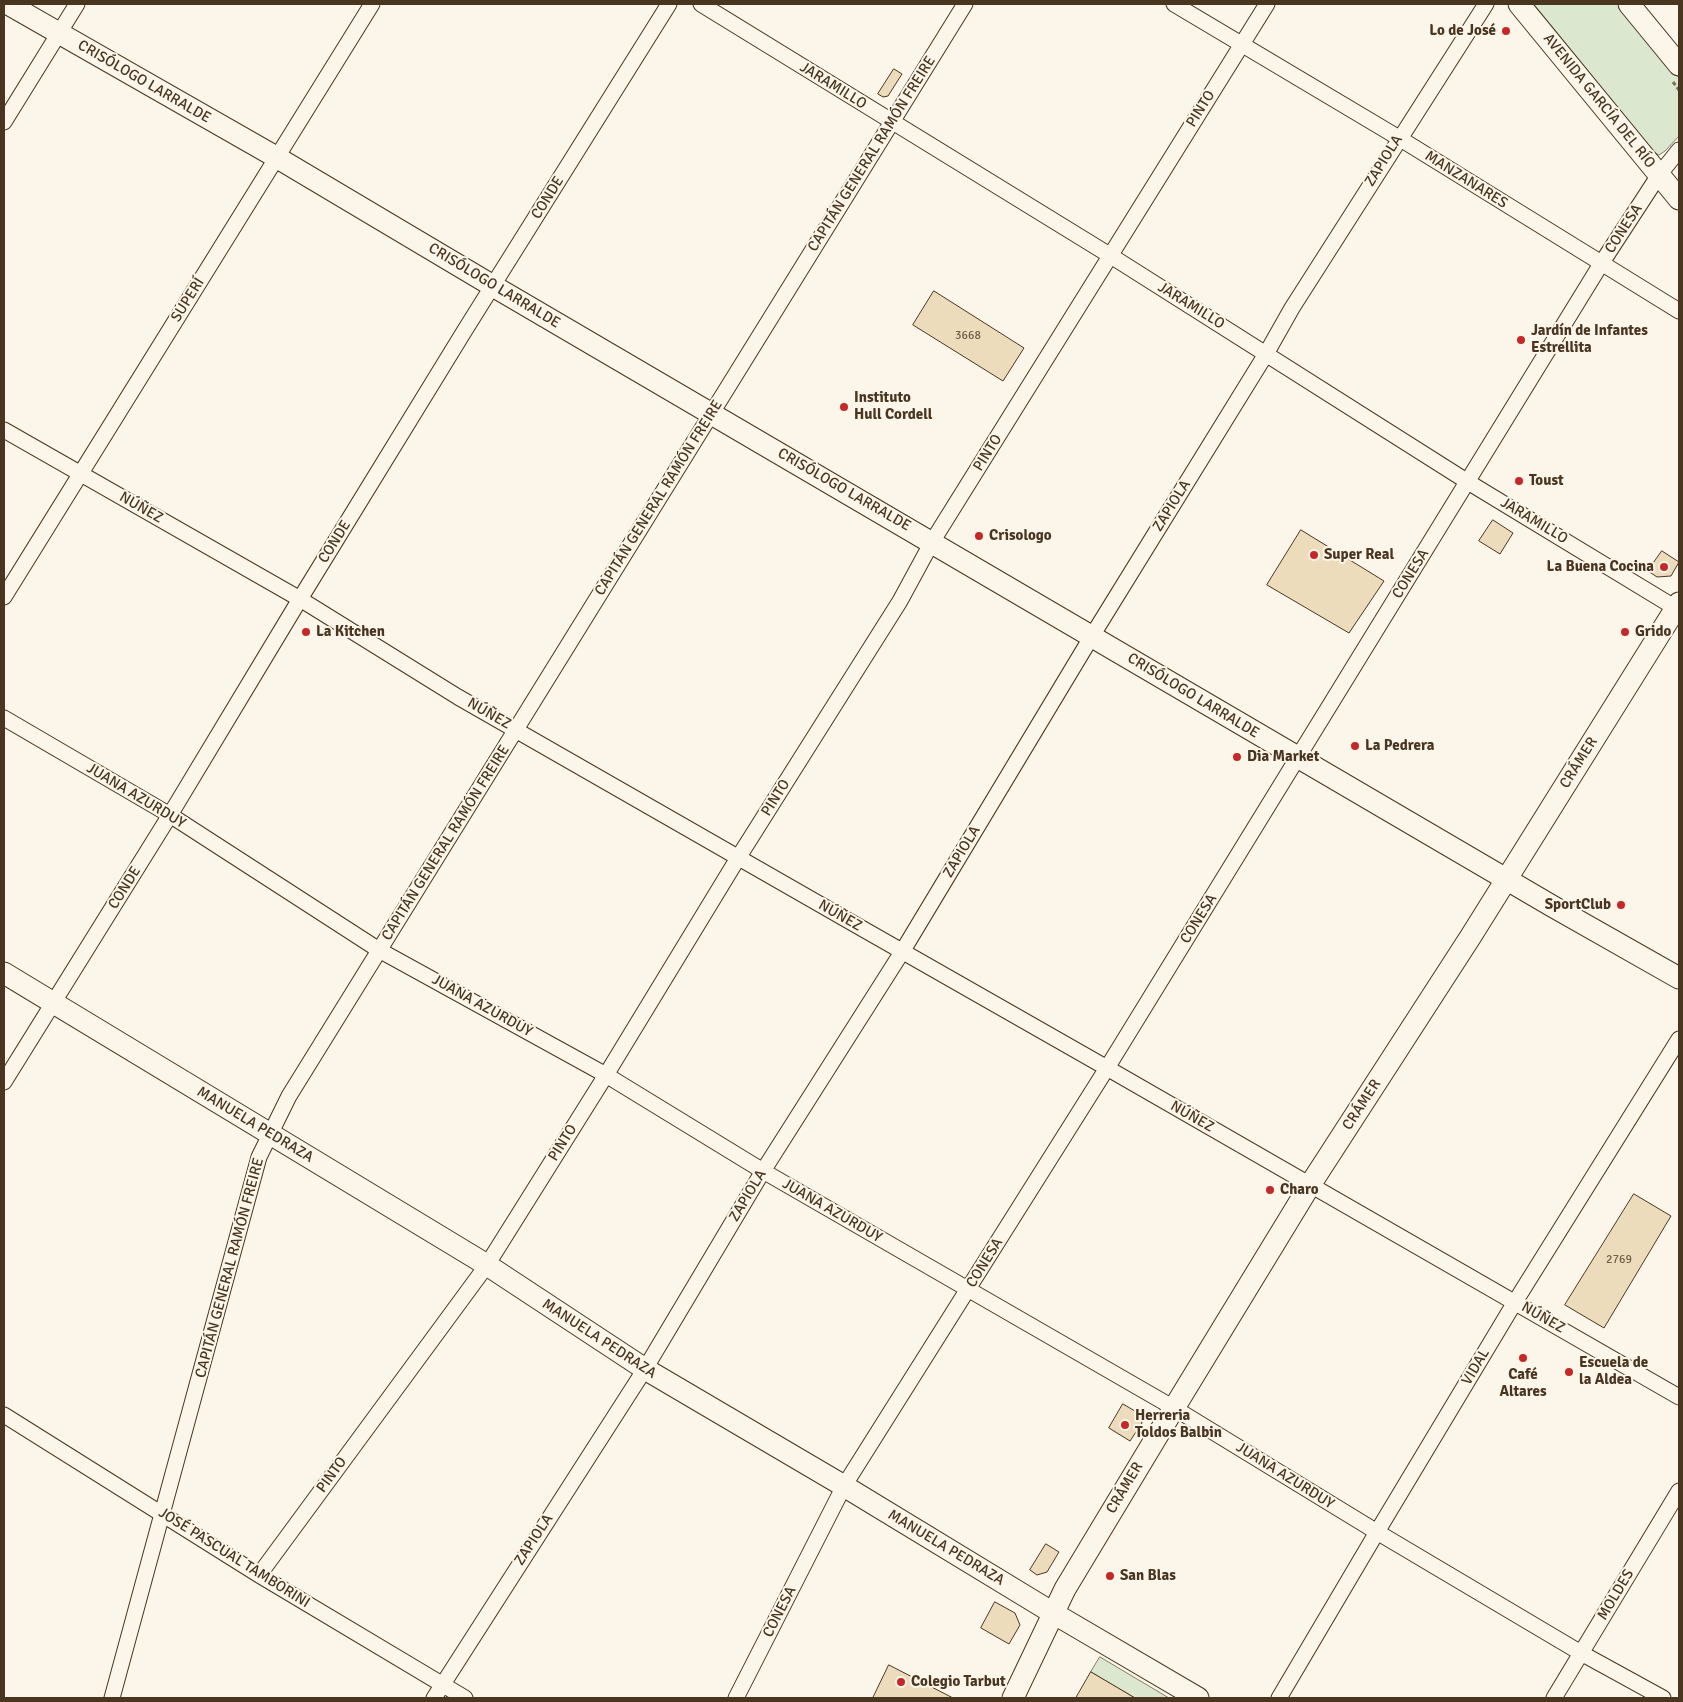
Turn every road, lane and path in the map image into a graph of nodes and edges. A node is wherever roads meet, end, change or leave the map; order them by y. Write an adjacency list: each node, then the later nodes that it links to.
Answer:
1 (8, 4): 12 (street, CRISÓLOGO LARRALDE)
2 (77, 4): 12 (street)
3 (372, 4): 19 (street, SUPERÍ)
4 (669, 4): 24 (street, CONDE)
5 (701, 4): 16 (street, JARAMILLO)
6 (965, 4): 16 (street, CAPITÁN GENERAL RAMÓN FREIRE)
7 (1174, 4): 13 (street, MANZANARES)
8 (1267, 4): 13 (street, PINTO)
9 (1486, 4): 17 (street, ZAPIOLA)
10 (1519, 4): 20 (street, AVENIDA GARCÍA DEL RÍO)
11 (1629, 4): 14 (street)
12 (58, 34): 15 (street); 19 (street, CRISÓLOGO LARRALDE)
13 (1241, 44): 17 (street, MANZANARES); 22 (street, PINTO)
14 (1679, 65)
15 (4, 122)
16 (892, 122): 22 (street, JARAMILLO); 27 (street, CAPITÁN GENERAL RAMÓN FREIRE)
17 (1399, 138): 23 (street, MANZANARES); 26 (street, ZAPIOLA)
18 (1679, 150): 20 (street, CONESA)
19 (276, 157): 24 (street, CRISÓLOGO LARRALDE); 29 (street, SUPERÍ)
20 (1659, 175): 21 (street, AVENIDA GARCÍA DEL RÍO); 23 (street, CONESA)
21 (1679, 199)
22 (1111, 256): 26 (street, JARAMILLO); 31 (street, PINTO)
23 (1601, 264): 25 (street, MANZANARES); 30 (street, CONESA)
24 (493, 286): 27 (street, CRISÓLOGO LARRALDE); 33 (street, CONDE)
25 (1679, 311)
26 (1266, 354): 30 (street, JARAMILLO); 35 (street, ZAPIOLA)
27 (711, 413): 31 (street, CRISÓLOGO LARRALDE); 37 (street, CAPITÁN GENERAL RAMÓN FREIRE)
28 (4, 430): 29 (street, NÚÑEZ)
29 (81, 473): 32 (street, SUPERÍ); 33 (street, NÚÑEZ)
30 (1468, 482): 34 (street, JARAMILLO); 38 (street, CONESA)
31 (932, 542): 35 (street, CRISÓLOGO LARRALDE); 40 (street, PINTO)
32 (4, 597)
33 (300, 599): 37 (street, NÚÑEZ); 39 (street, CONDE)
34 (1678, 607): 41 (street, CRÁMER)
35 (1092, 636): 38 (street, CRISÓLOGO LARRALDE); 43 (street, ZAPIOLA)
36 (4, 718): 39 (street, JUANA AZURDUY)
37 (517, 730): 40 (street, NÚÑEZ); 42 (street, CAPITÁN GENERAL RAMÓN FREIRE)
38 (1299, 758): 41 (street, CRISÓLOGO LARRALDE); 48 (street, CONESA)
39 (170, 815): 42 (street, JUANA AZURDUY); 46 (street, CONDE)
40 (738, 858): 43 (street, NÚÑEZ); 49 (street, PINTO)
41 (1506, 879): 45 (street, CRISÓLOGO LARRALDE); 53 (street, CRÁMER)
42 (379, 950): 49 (street, JUANA AZURDUY); 51 (street, CAPITÁN GENERAL RAMÓN FREIRE)
43 (902, 952): 48 (street, NÚÑEZ); 52 (street, ZAPIOLA)
44 (4, 973): 46 (street, MANUELA PEDRAZA)
45 (1679, 978)
46 (53, 1003): 50 (street, CONDE); 51 (street, MANUELA PEDRAZA)
47 (1679, 1039): 56 (street, VIDAL)
48 (1107, 1068): 53 (street, NÚÑEZ); 55 (street, CONESA)
49 (606, 1075): 52 (street, JUANA AZURDUY); 54 (street, PINTO)
50 (4, 1082)
51 (271, 1135): 54 (street, MANUELA PEDRAZA); 63 (street, CAPITÁN GENERAL RAMÓN FREIRE)
52 (763, 1171): 55 (street, JUANA AZURDUY); 57 (street, ZAPIOLA)
53 (1310, 1185): 56 (street, NÚÑEZ); 59 (street, CRÁMER)
54 (487, 1265): 57 (street, MANUELA PEDRAZA); 65 (street, PINTO)
55 (968, 1289): 59 (street, JUANA AZURDUY); 61 (street, CONESA)
56 (1515, 1302): 58 (street, NÚÑEZ); 64 (street, VIDAL)
57 (644, 1369): 61 (street, MANUELA PEDRAZA); 68 (street, ZAPIOLA)
58 (1679, 1397)
59 (1174, 1408): 64 (street, JUANA AZURDUY); 66 (street, CRÁMER)
60 (5, 1419): 63 (street, JOSÉ PASCUAL TAMBORINI)
61 (844, 1486): 66 (street, MANUELA PEDRAZA); 72 (street, CONESA)
62 (1679, 1491): 67 (street, MOLDES)
63 (163, 1514): 65 (street, JOSÉ PASCUAL TAMBORINI); 69 (street, CAPITÁN GENERAL RAMÓN FREIRE)
64 (1377, 1532): 67 (street, JUANA AZURDUY); 75 (street, VIDAL)
65 (259, 1575): 68 (street, JOSÉ PASCUAL TAMBORINI)
66 (1053, 1614): 73 (street, CRÁMER); 74 (street, MANUELA PEDRAZA)
67 (1581, 1653): 76 (street, MOLDES); 77 (street, JUANA AZURDUY)
68 (442, 1684): 70 (street, ZAPIOLA); 71 (street, JOSÉ PASCUAL TAMBORINI)
69 (112, 1698)
70 (434, 1698)
71 (465, 1698)
72 (736, 1698)
73 (1013, 1698)
74 (1198, 1698)
75 (1279, 1698)
76 (1554, 1698)
77 (1664, 1698)

